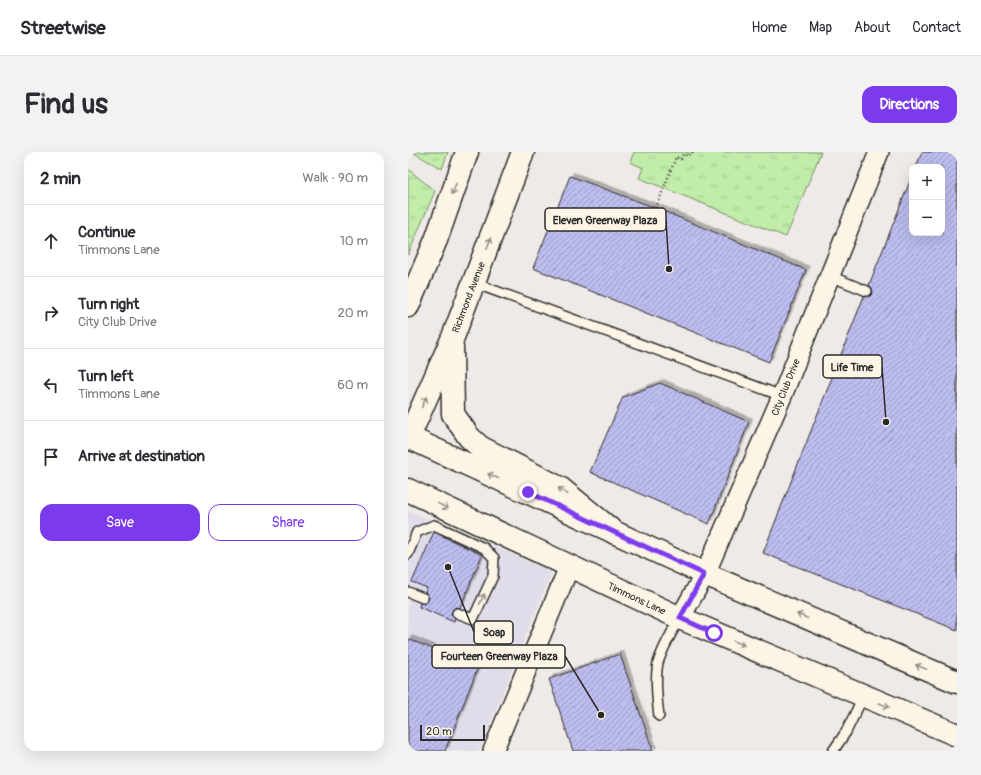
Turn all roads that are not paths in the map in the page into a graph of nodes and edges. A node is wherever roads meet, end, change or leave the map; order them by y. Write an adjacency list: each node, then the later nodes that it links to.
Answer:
1 (467, 152): 7 (street, one-way to 7)
2 (523, 152): 5 (street, Richmond Avenue, one-way to 2)
3 (879, 152): 4 (street, City Club Drive)
4 (830, 276): 6 (lane); 9 (street, City Club Drive)
5 (474, 283): 8 (street, Richmond Avenue); 9 (lane)
6 (867, 291)
7 (408, 306)
8 (452, 337): 10 (street, Richmond Avenue, one-way to 8); 12 (street, one-way to 8)
9 (782, 396): 15 (street, City Club Drive)
10 (408, 438): 12 (street, one-way to 10)
11 (408, 490): 14 (street, Timmons Lane, one-way to 14)
12 (615, 532): 15 (street)
13 (408, 554): 18 (lane, one-way to 13)
14 (569, 567): 19 (street, Timmons Lane); 24 (street)
15 (704, 574): 19 (street, City Club Drive); 20 (street, one-way to 15)
16 (408, 592): 17 (lane)
17 (423, 598)
18 (457, 613)
19 (680, 618): 21 (street, Timmons Lane, one-way to 21); 22 (lane)
20 (957, 682)
21 (863, 697): 23 (street, Timmons Lane, one-way to 23); 25 (lane)
22 (659, 716)
23 (957, 735)
24 (493, 751)
25 (833, 751)

